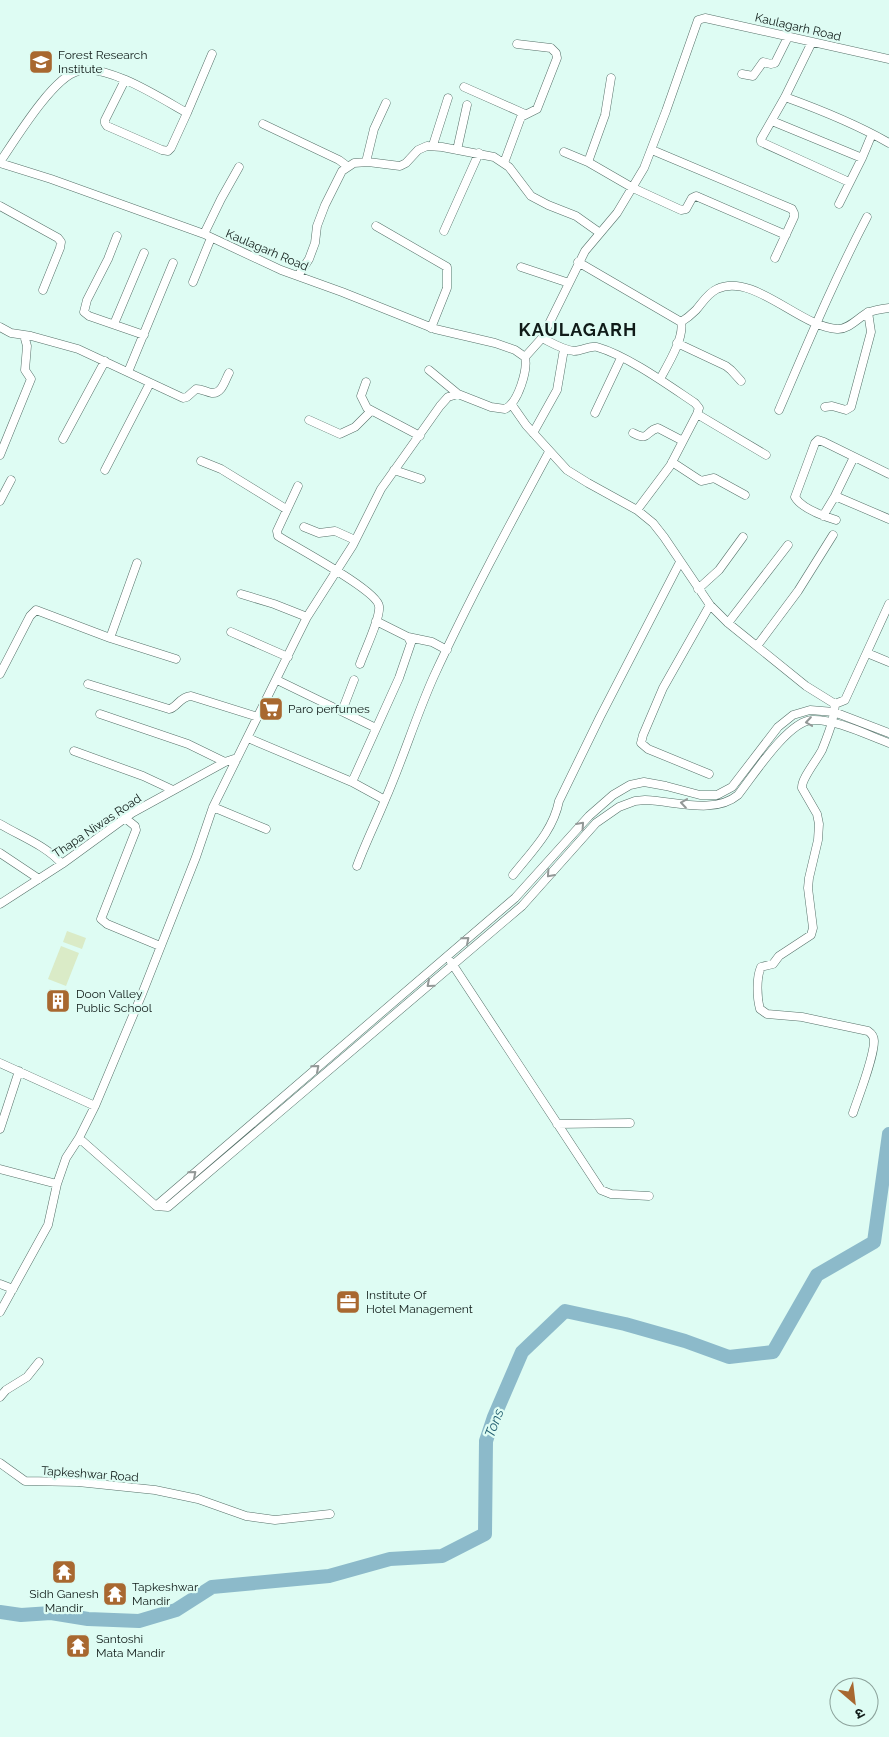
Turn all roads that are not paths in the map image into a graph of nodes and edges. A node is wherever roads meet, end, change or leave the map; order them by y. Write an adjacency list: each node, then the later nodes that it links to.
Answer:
1 (788, 36): 2 (street, Kaulagarh Road); 6 (street); 22 (street, Kaulagarh Road)
2 (812, 42): 5 (street, Kaulagarh Road); 11 (street)
3 (517, 44): 15 (street)
4 (212, 54): 14 (street)
5 (889, 59)
6 (742, 74)
7 (611, 78): 27 (street)
8 (125, 80): 14 (street); 14 (street); 28 (street)
9 (464, 87): 15 (street)
10 (448, 98): 20 (street)
11 (785, 98): 16 (street); 18 (street)
12 (386, 103): 26 (street)
13 (467, 106): 21 (street)
14 (187, 112)
15 (525, 114): 29 (street)
16 (772, 121): 25 (street); 32 (street)
17 (263, 124): 30 (street)
18 (872, 134): 19 (street); 25 (street)
19 (889, 143)
20 (433, 145): 21 (street); 26 (street)
21 (457, 150): 24 (street)
22 (652, 150): 33 (street); 40 (street)
23 (564, 152): 27 (street)
24 (479, 153): 29 (street); 38 (street)
25 (862, 158): 32 (street)
26 (366, 162): 30 (street)
27 (588, 162): 33 (street)
28 (0, 163): 42 (street, Kaulagarh Road)
29 (504, 163): 39 (street)
30 (347, 166): 48 (street)
31 (239, 167): 42 (street)
32 (849, 182): 34 (street)
33 (633, 188): 39 (street); 40 (street)
34 (838, 204)
35 (0, 206): 51 (street)
36 (867, 217): 56 (street)
37 (376, 226): 58 (street)
38 (444, 231)
39 (600, 233): 45 (street)
40 (786, 235): 44 (street)
41 (117, 236): 55 (street)
42 (207, 236): 48 (street, Kaulagarh Road); 49 (street)
43 (144, 253): 55 (street)
44 (775, 258)
45 (578, 262): 50 (street); 54 (street)
46 (174, 263): 60 (street)
47 (521, 268): 50 (street)
48 (298, 276): 58 (street, Kaulagarh Road)
49 (192, 282)
50 (569, 283): 61 (street)
51 (43, 290)
52 (889, 308): 53 (street)
53 (868, 312): 56 (street); 76 (street)
54 (681, 322): 56 (street); 62 (street)
55 (114, 324): 60 (street)
56 (816, 324): 77 (street)
57 (0, 328): 59 (street)
58 (431, 328): 64 (street, Kaulagarh Road)
59 (24, 335): 66 (street); 88 (street)
60 (144, 335): 68 (street)
61 (542, 338): 63 (street); 64 (street)
62 (677, 343): 70 (street); 71 (street)
63 (564, 349): 65 (street); 82 (street)
64 (525, 356): 75 (street)
65 (621, 358): 70 (street); 79 (street)
66 (105, 361): 68 (street); 85 (street)
67 (429, 370): 74 (street)
68 (128, 372): 73 (street)
69 (229, 373): 73 (street)
70 (660, 379): 80 (street)
71 (741, 381)
72 (366, 382): 78 (street)
73 (150, 383): 93 (street)
74 (458, 394): 75 (street); 84 (street)
75 (512, 405): 82 (street)
76 (825, 407)
77 (780, 410)
78 (371, 411): 81 (street); 84 (street)
79 (595, 413)
80 (698, 414): 86 (street); 89 (street)
81 (309, 420)
82 (533, 433): 87 (street)
83 (632, 434): 86 (street)
84 (420, 436): 94 (street)
85 (63, 439)
86 (683, 442): 92 (street)
87 (549, 452): 103 (street); 126 (street)
88 (0, 455)
89 (766, 455)
90 (854, 457): 95 (street); 100 (street); 104 (street)
91 (202, 462): 102 (street)
92 (672, 462): 99 (street); 103 (street)
93 (105, 470)
94 (394, 470): 96 (street); 110 (street)
95 (889, 474)
96 (421, 479)
97 (11, 480): 101 (street)
98 (298, 486): 102 (street)
99 (745, 495)
100 (836, 496): 104 (street); 105 (street)
101 (0, 501)
102 (286, 509): 114 (street)
103 (637, 510): 112 (street)
104 (823, 516): 106 (street)
105 (889, 519)
106 (836, 520)
107 (304, 527): 110 (street)
108 (833, 535): 125 (street)
109 (743, 537): 115 (street)
110 (355, 540): 114 (street)
111 (788, 545): 121 (street)
112 (680, 562): 115 (street); 159 (street)
113 (137, 563): 124 (street)
114 (337, 571): 119 (street); 120 (street)
115 (698, 589): 118 (street)
116 (241, 594): 119 (street)
117 (889, 604): 127 (street)
118 (710, 605): 121 (street); 148 (street)
119 (307, 617): 128 (street)
120 (376, 621): 123 (street); 131 (street)
121 (728, 623): 125 (street)
122 (230, 632): 128 (street)
123 (408, 637): 126 (street); 141 (street)
124 (110, 638): 129 (street); 132 (street)
125 (757, 646): 136 (street)
126 (447, 650): 151 (street)
127 (867, 653): 130 (street); 136 (street)
128 (288, 657): 133 (street)
129 (176, 659)
130 (889, 662)
131 (360, 664)
132 (0, 674)
133 (276, 680): 137 (street); 139 (street)
134 (354, 680): 137 (street)
135 (88, 684): 139 (street)
136 (835, 708): 140 (street); 142 (street); 163 (street, one-way to 136)
137 (342, 711): 141 (street)
138 (100, 714): 147 (street)
139 (258, 718): 143 (street)
140 (832, 723): 144 (street); 164 (street, one-way to 164); 170 (street)
141 (376, 728): 149 (street)
142 (889, 733)
143 (248, 738): 146 (street); 149 (street)
144 (889, 744)
145 (74, 751): 150 (street)
146 (237, 758): 147 (street, Thapa Niwas Road); 152 (street)
147 (225, 762): 150 (street, Thapa Niwas Road)
148 (709, 774)
149 (352, 782): 151 (street)
150 (173, 790): 153 (street, Thapa Niwas Road)
151 (385, 800): 158 (street)
152 (213, 807): 155 (street); 162 (street)
153 (125, 818): 157 (street, Thapa Niwas Road); 162 (street)
154 (0, 824): 157 (street)
155 (266, 828)
156 (0, 853): 160 (street)
157 (62, 864): 160 (street, Thapa Niwas Road)
158 (357, 866)
159 (513, 875)
160 (39, 879): 161 (street, Thapa Niwas Road)
161 (0, 904)
162 (160, 946): 169 (street)
163 (447, 956): 164 (street); 165 (street)
164 (453, 965): 166 (street, one-way to 166); 172 (street)
165 (379, 1015): 166 (street); 174 (street, one-way to 165)
166 (386, 1022): 176 (street)
167 (0, 1063): 168 (street)
168 (19, 1071): 169 (street); 173 (street)
169 (95, 1106): 175 (street)
170 (853, 1113)
171 (630, 1123): 172 (street)
172 (557, 1124): 179 (street)
173 (0, 1129)
174 (237, 1136): 176 (street); 180 (street, one-way to 174)
175 (79, 1138): 178 (street); 180 (street)
176 (244, 1143): 180 (street)
177 (0, 1169): 178 (street)
178 (57, 1184): 182 (street)
179 (649, 1196)
180 (156, 1206)
181 (0, 1284): 182 (street)
182 (13, 1289): 183 (street)
183 (0, 1312)
184 (39, 1362): 185 (street)
185 (0, 1397)
186 (0, 1462): 187 (street, Tapkeshwar Road)
187 (330, 1514)

